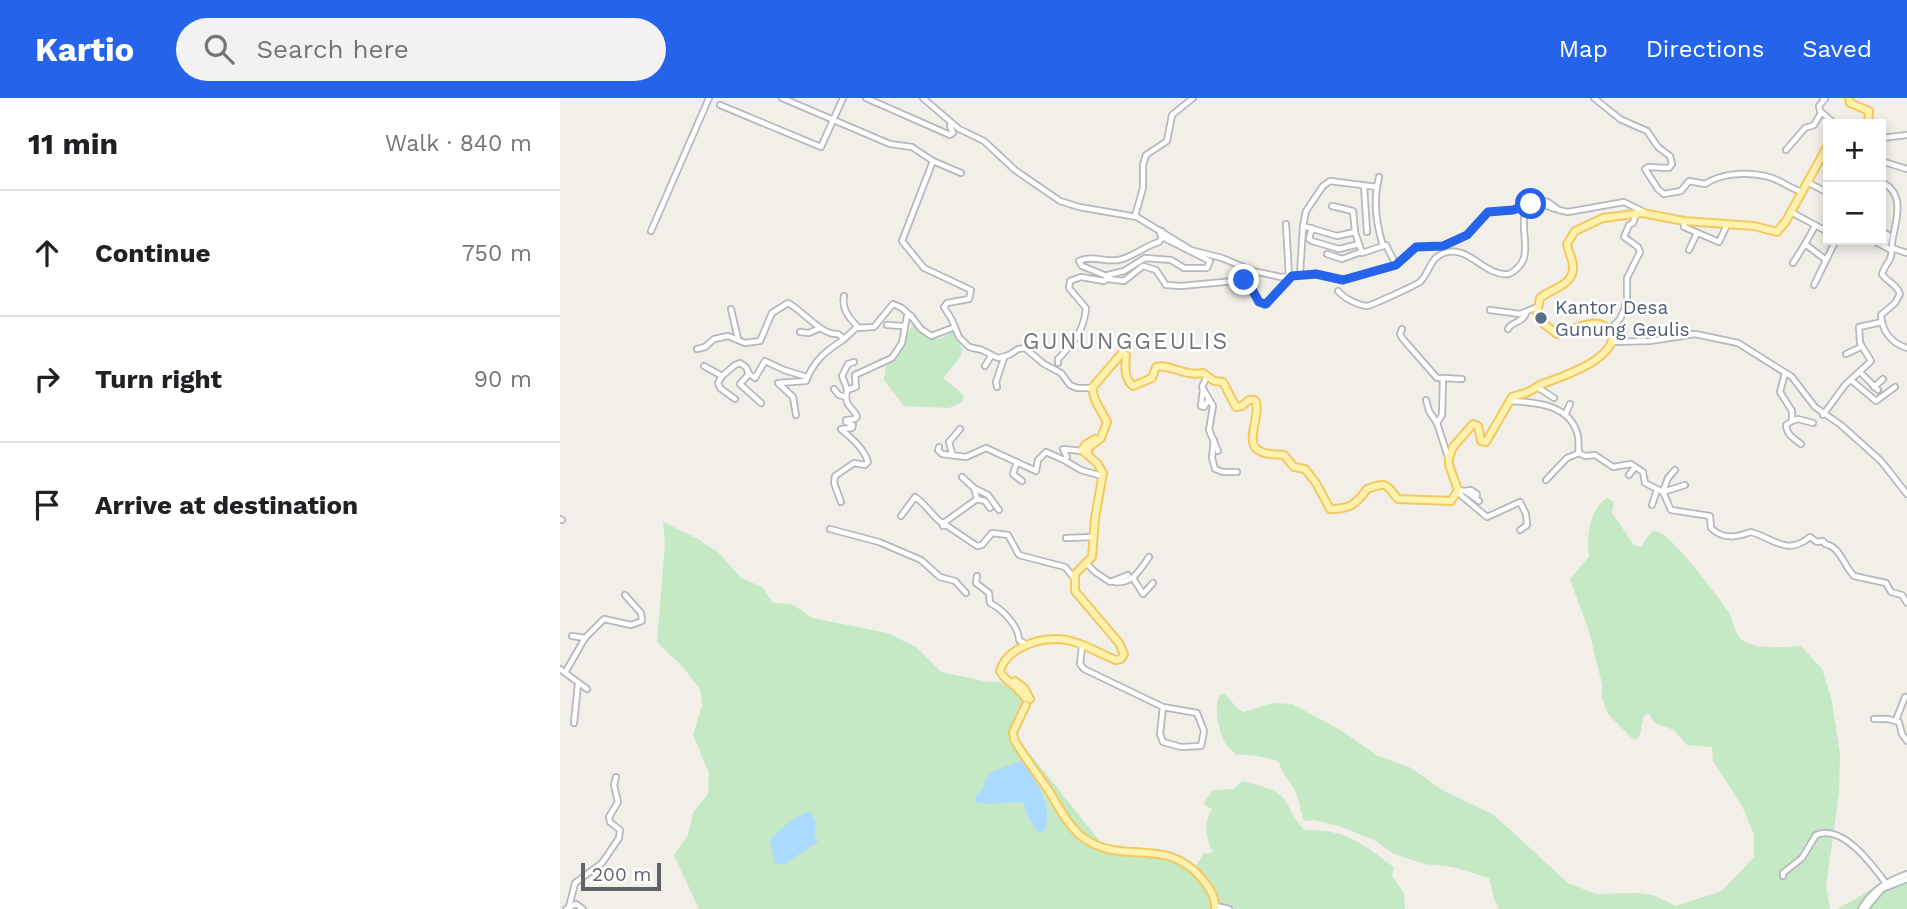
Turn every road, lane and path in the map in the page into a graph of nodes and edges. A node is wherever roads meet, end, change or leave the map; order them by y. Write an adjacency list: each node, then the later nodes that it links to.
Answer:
1 (709, 98): 46 (street)
2 (782, 98): 14 (street)
3 (843, 98): 14 (street)
4 (866, 98): 15 (street)
5 (923, 98): 15 (street)
6 (1193, 98): 36 (street)
7 (1594, 98): 30 (street)
8 (1823, 98): 11 (street)
9 (1849, 98): 13 (main road)
10 (720, 105): 14 (street)
11 (1821, 113): 12 (street); 18 (street)
12 (1829, 119)
13 (1868, 119)
14 (834, 120): 20 (street)
15 (953, 125): 36 (street)
16 (1907, 135): 17 (street)
17 (1886, 137)
18 (1786, 150)
19 (1823, 154): 30 (main road)
20 (933, 161): 23 (street); 82 (street)
21 (1886, 163): 22 (street)
22 (1907, 169)
23 (961, 173)
24 (1379, 177): 28 (street)
25 (1811, 184): 29 (street)
26 (1364, 186): 28 (street); 40 (street); 42 (street)
27 (1886, 186): 58 (street)
28 (1377, 187): 38 (street)
29 (1823, 190)
30 (1801, 192): 33 (main road)
31 (1332, 206): 47 (street)
32 (1559, 210): 34 (street); 65 (street); 70 (street)
33 (1791, 212): 41 (main road); 43 (street)
34 (1646, 213): 35 (main road); 37 (main road)
35 (1636, 214): 72 (main road); 85 (street)
36 (1135, 216): 50 (street)
37 (1684, 221): 41 (main road); 49 (street)
38 (1376, 223): 40 (street); 57 (street)
39 (1286, 224): 68 (street)
40 (1365, 225): 48 (street)
41 (1727, 225): 49 (street)
42 (1303, 226): 44 (street); 66 (street)
43 (1815, 226): 45 (street); 54 (street)
44 (1312, 228): 47 (street); 53 (street)
45 (1823, 230)
46 (651, 231)
47 (1355, 232): 53 (street)
48 (1367, 232)
49 (1697, 233): 59 (street)
50 (1162, 234): 67 (street); 67 (street); 68 (street)
51 (1886, 234): 52 (street)
52 (1886, 243)
53 (1359, 244): 60 (street)
54 (1805, 244): 63 (street); 64 (street)
55 (1834, 245): 63 (street)
56 (1883, 245): 58 (street)
57 (1383, 246): 60 (street); 65 (street)
58 (1892, 249): 61 (street); 77 (street)
59 (1689, 250)
60 (1362, 252): 62 (street)
61 (1907, 253)
62 (1327, 254)
63 (1826, 260): 69 (street)
64 (1793, 263)
65 (1396, 265): 66 (street)
66 (1300, 275): 68 (street)
67 (1108, 277): 68 (street); 97 (street)
68 (1291, 277)
69 (1814, 285)
70 (1338, 291)
71 (844, 296): 81 (street)
72 (1537, 307): 75 (street); 85 (main road)
73 (731, 310): 87 (street)
74 (1490, 310): 75 (street)
75 (1526, 312): 84 (street)
76 (911, 316): 79 (street); 81 (street); 82 (street)
77 (1882, 322): 90 (street); 91 (street)
78 (887, 324): 79 (street)
79 (904, 326): 117 (street)
80 (820, 327): 86 (street); 87 (street); 88 (street)
81 (858, 327): 88 (street)
82 (956, 327): 94 (street)
83 (1402, 329): 108 (street)
84 (1508, 329)
85 (1610, 329): 89 (main road)
86 (800, 332)
87 (738, 339): 92 (street)
88 (844, 339): 107 (street)
89 (1611, 342): 102 (street); 113 (main road)
90 (1861, 347): 93 (street); 101 (street)
91 (1907, 348)
92 (697, 349)
93 (1846, 354)
94 (991, 355): 95 (street); 99 (street)
95 (1004, 357): 100 (street); 112 (street)
96 (854, 362): 117 (street)
97 (1058, 363): 100 (street); 105 (street)
98 (704, 366): 104 (street)
99 (985, 366)
100 (1051, 368): 105 (street)
101 (1860, 372): 110 (street); 111 (street)
102 (1786, 373): 129 (street); 130 (street)
103 (749, 374): 104 (street); 107 (street); 125 (street)
104 (722, 376): 121 (street)
105 (1064, 376): 116 (street)
106 (1207, 376): 116 (main road); 118 (street); 155 (main road)
107 (807, 377): 128 (street)
108 (1443, 379): 109 (street); 131 (street)
109 (1462, 379)
110 (1883, 379)
111 (1851, 380): 114 (street); 129 (street)
112 (997, 387)
113 (1536, 387): 120 (street); 124 (main road)
114 (1895, 387)
115 (834, 388): 119 (street)
116 (1092, 388): 139 (main road)
117 (848, 389): 119 (street)
118 (1203, 389): 122 (street); 122 (street)
119 (846, 397): 160 (street)
120 (1553, 398)
121 (735, 399)
122 (1209, 399): 134 (street)
123 (1426, 400): 131 (street)
124 (1510, 401): 127 (street); 141 (main road)
125 (761, 403)
126 (1570, 404): 127 (street)
127 (1566, 413): 140 (street)
128 (796, 415)
129 (1823, 415): 157 (street)
130 (1793, 421): 132 (street); 135 (street)
131 (1437, 423): 141 (street)
132 (1813, 423)
133 (960, 429): 138 (street)
134 (1214, 439): 137 (street); 146 (street)
135 (1801, 444)
136 (939, 447): 138 (street)
137 (1218, 451)
138 (953, 453): 143 (street)
139 (1085, 453): 142 (street); 148 (main road)
140 (1579, 453): 144 (street); 150 (street)
141 (1449, 458): 155 (main road)
142 (1064, 460): 143 (street); 148 (street)
143 (1018, 462): 151 (street)
144 (1635, 466): 147 (street); 154 (street)
145 (1675, 470): 156 (street)
146 (1237, 472)
147 (1629, 475)
148 (1103, 476): 168 (main road)
149 (962, 477): 153 (street)
150 (1546, 480)
151 (1022, 481)
152 (1685, 485): 156 (street)
153 (974, 488): 158 (street); 163 (street)
154 (1657, 490): 156 (street); 161 (street)
155 (1465, 492): 159 (street); 167 (street)
156 (1663, 492): 178 (street)
157 (1907, 495)
158 (977, 499): 162 (street); 165 (street)
159 (1478, 499)
160 (841, 502)
161 (1652, 505)
162 (990, 508)
163 (999, 510)
164 (901, 516): 165 (street)
165 (944, 523): 174 (street)
166 (830, 529): 176 (street)
167 (1521, 530)
168 (1094, 537): 169 (street); 171 (main road)
169 (1066, 538)
170 (1149, 557): 173 (street)
171 (1087, 564): 173 (street); 174 (main road)
172 (977, 576): 181 (street)
173 (1130, 576): 175 (street)
174 (1074, 578): 182 (main road)
175 (1153, 583)
176 (966, 593)
177 (625, 595): 180 (street)
178 (1907, 603)
179 (572, 636): 180 (street)
180 (585, 638): 183 (street)
181 (1028, 645): 182 (main road); 197 (main road)
182 (1082, 647): 187 (street)
183 (563, 670): 184 (street)
184 (578, 684): 185 (street); 190 (street)
185 (587, 689)
186 (1905, 697): 189 (street)
187 (1163, 707): 187 (street)
188 (1874, 719): 189 (street)
189 (1896, 720): 191 (street)
190 (574, 723)
191 (1907, 741)
192 (617, 777): 196 (street)
193 (1822, 832): 193 (street); 195 (street)
194 (1907, 876): 195 (street)
195 (1887, 884): 200 (street)
196 (568, 908): 198 (street)
197 (1215, 908): 199 (street)
198 (583, 909)
199 (1228, 909)
200 (1863, 909)

